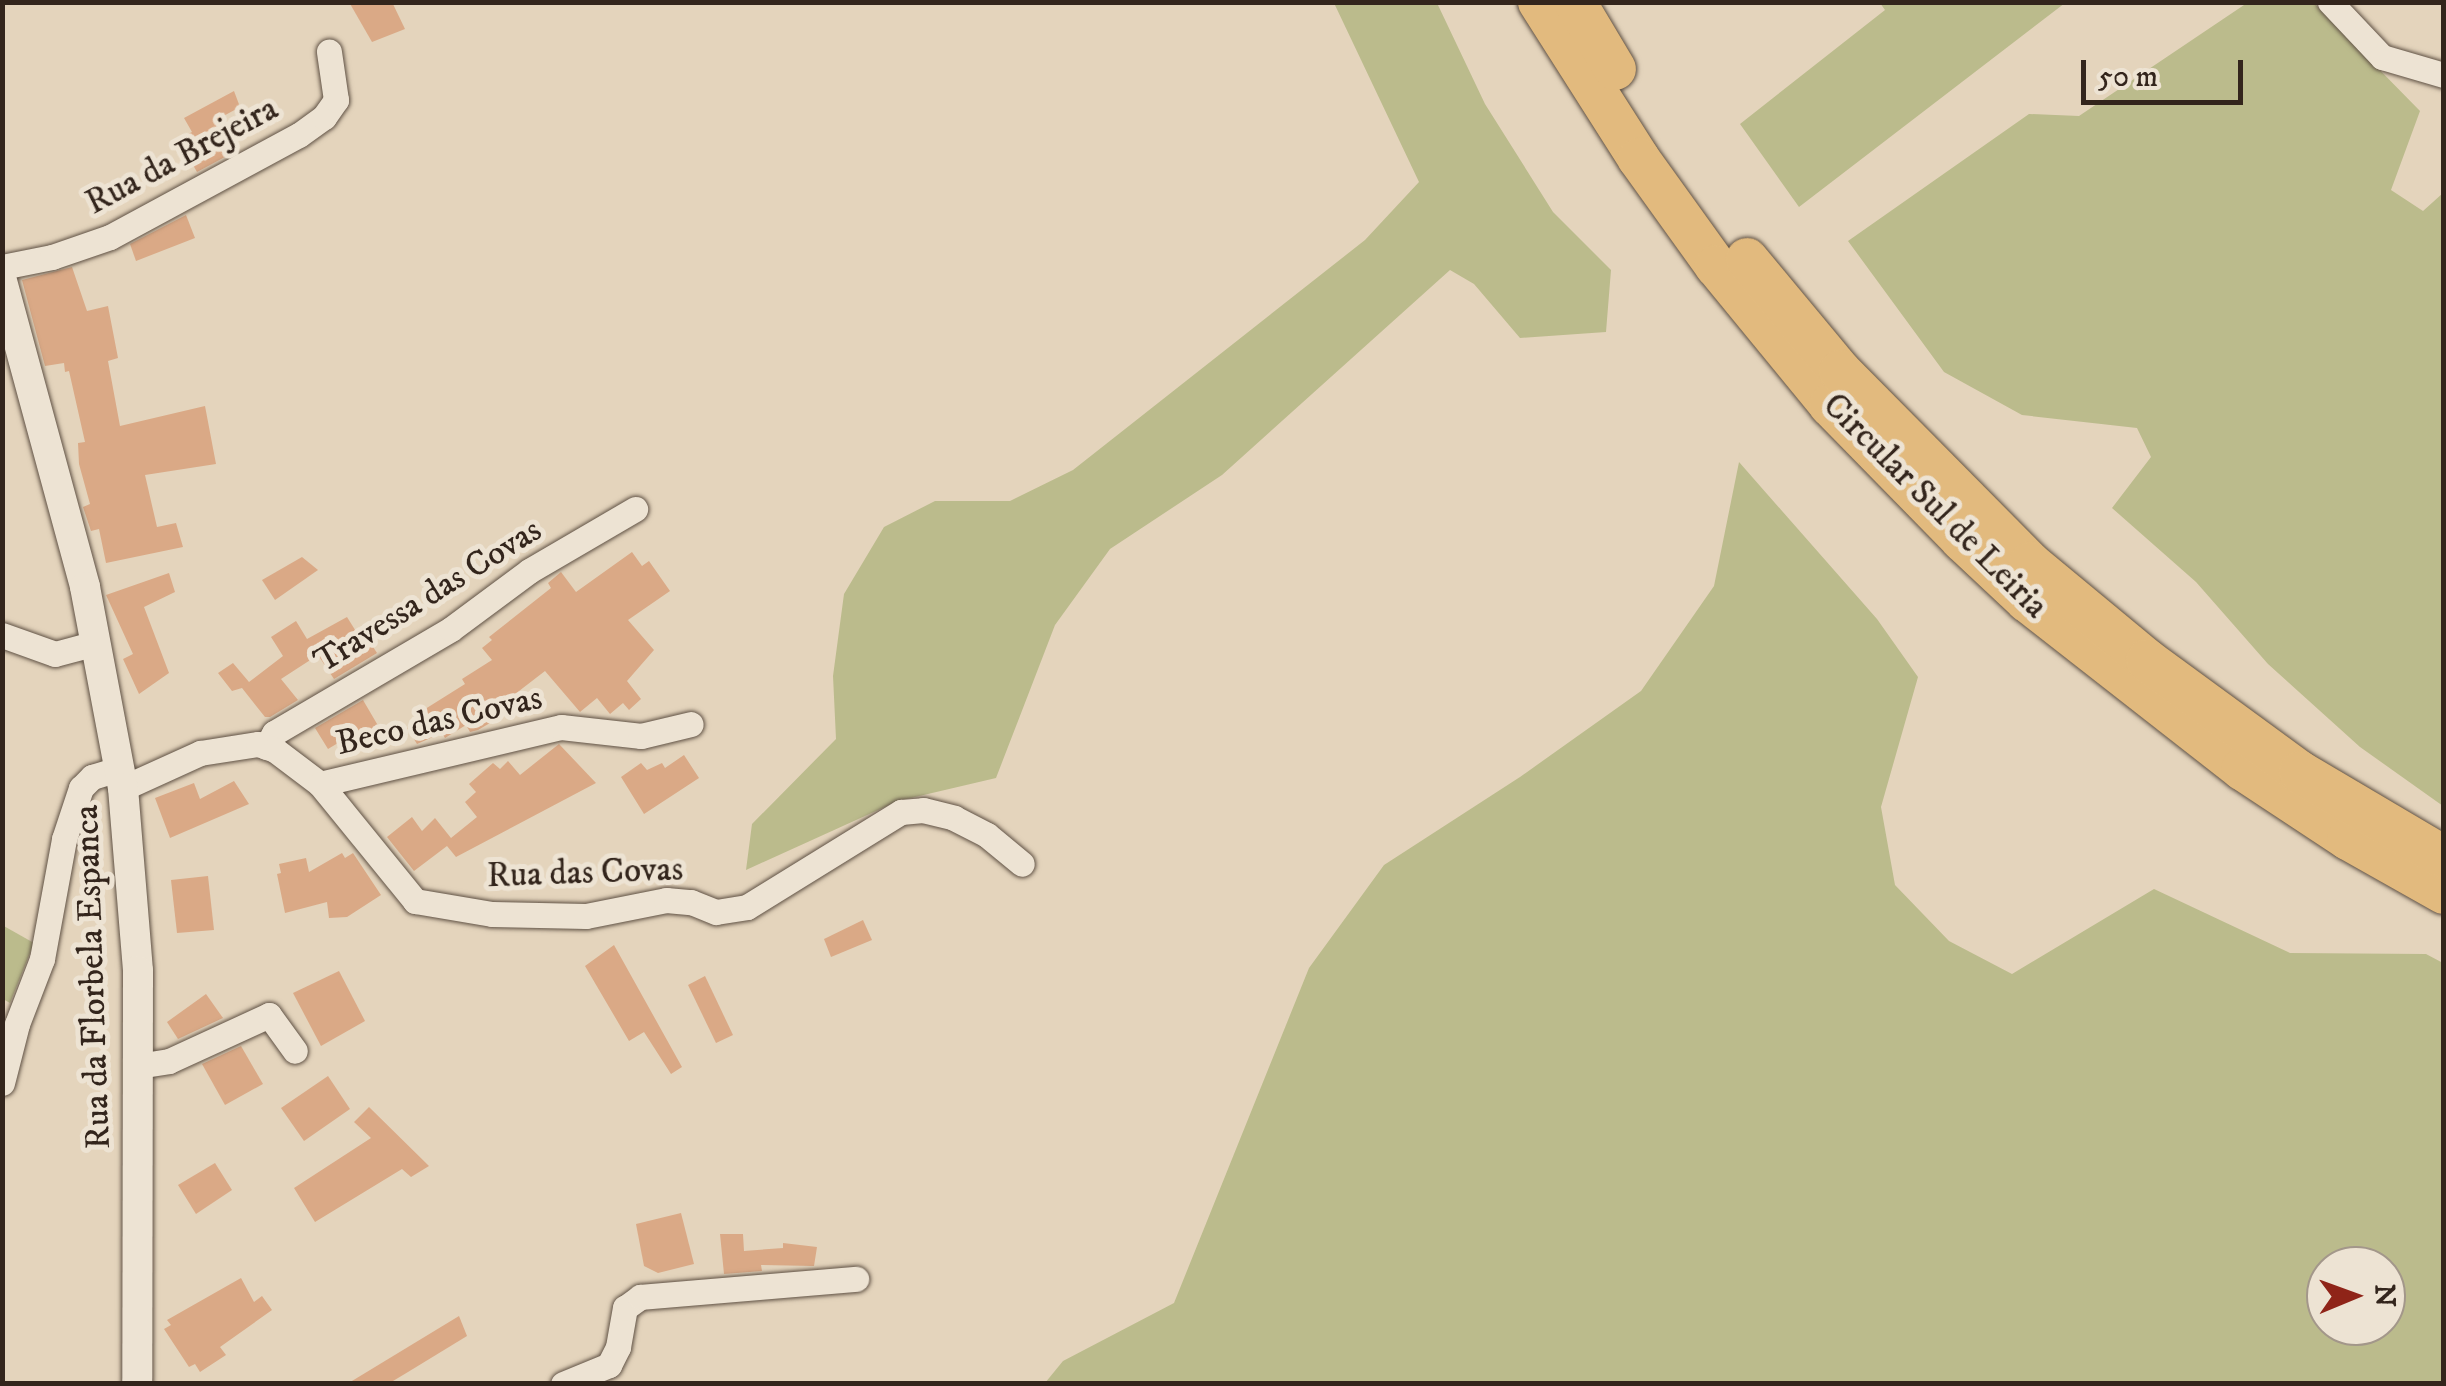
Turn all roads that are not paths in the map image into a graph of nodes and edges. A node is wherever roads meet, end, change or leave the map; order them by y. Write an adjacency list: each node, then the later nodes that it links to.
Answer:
1 (1540, 2): 17 (highway, Circular Sul de Leiria)
2 (1575, 2): 15 (highway, Circular Sul de Leiria)
3 (2330, 2): 5 (street)
4 (329, 52): 6 (street, Rua da Brejeira)
5 (2444, 76)
6 (2, 266)
7 (2, 282): 10 (street, Rua da Florbela Espanca)
8 (635, 509): 12 (street, Travessa das Covas)
9 (2, 635): 10 (street)
10 (96, 643): 13 (street, Rua da Florbela Espanca)
11 (691, 724): 14 (street, Beco das Covas)
12 (266, 747): 13 (street); 14 (street, Rua das Covas)
13 (122, 778): 19 (street, Rua da Florbela Espanca); 20 (street)
14 (320, 784): 16 (street, Rua das Covas)
15 (2444, 858)
16 (1022, 864)
17 (2444, 893)
18 (295, 1051): 19 (street)
19 (138, 1066): 22 (street, Rua da Florbela Espanca)
20 (2, 1083)
21 (856, 1279): 23 (street)
22 (137, 1384)
23 (563, 1384)

